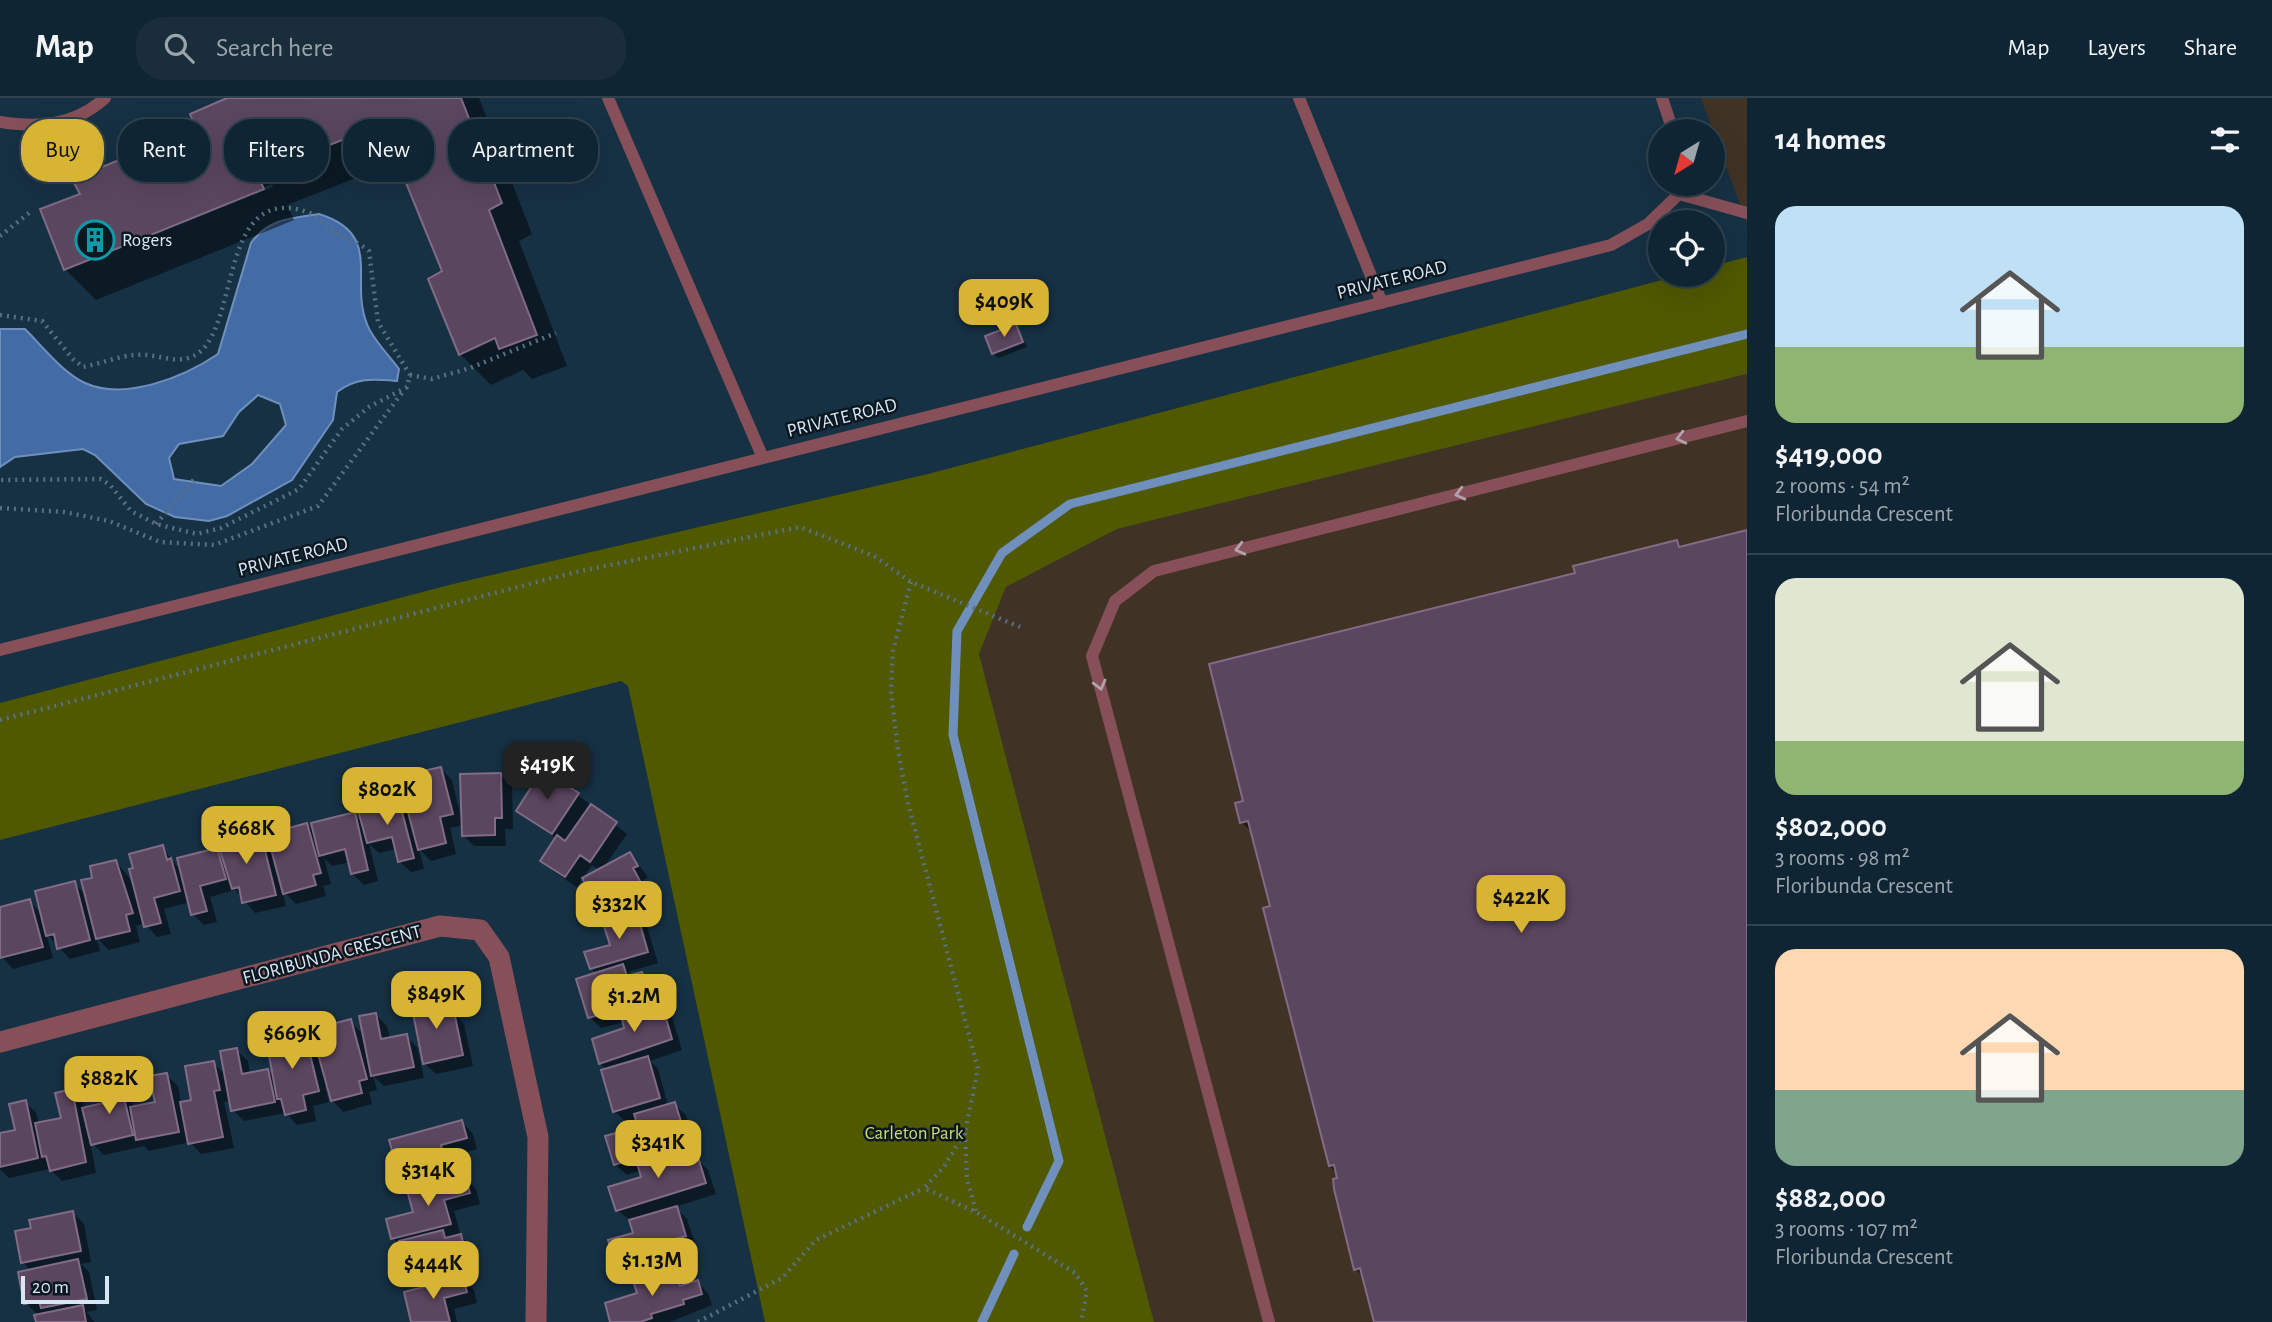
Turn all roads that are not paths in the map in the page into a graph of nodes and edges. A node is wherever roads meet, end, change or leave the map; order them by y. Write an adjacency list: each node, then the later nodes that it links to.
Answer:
1 (105, 98): 6 (lane)
2 (608, 98): 12 (lane)
3 (1299, 98): 10 (lane)
4 (1662, 98): 5 (lane)
5 (1669, 119)
6 (0, 122)
7 (1673, 196): 10 (lane, PRIVATE ROAD)
8 (1699, 196): 9 (lane)
9 (1747, 213)
10 (1382, 303): 12 (lane, PRIVATE ROAD)
11 (1747, 421): 16 (lane, one-way to 16)
12 (763, 458): 13 (lane, PRIVATE ROAD)
13 (0, 650)
14 (0, 1042): 15 (street, FLORIBUNDA CRESCENT)
15 (536, 1322)
16 (1269, 1322)

